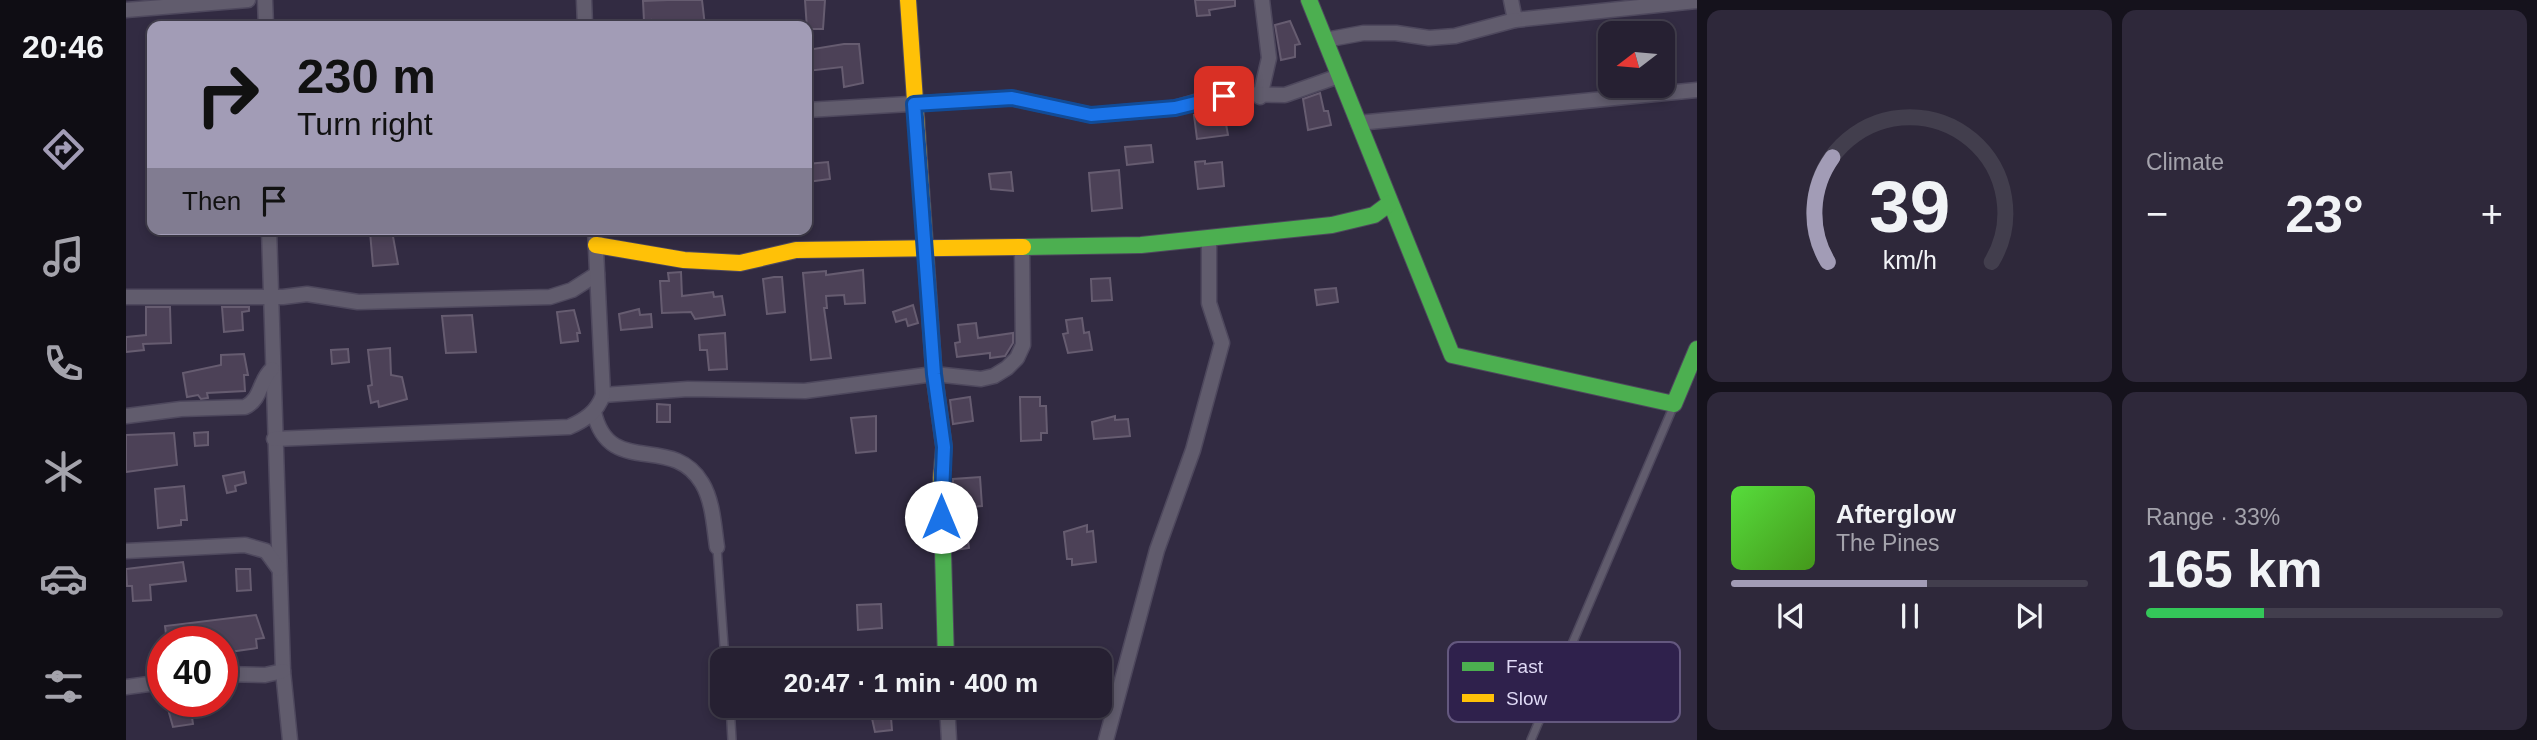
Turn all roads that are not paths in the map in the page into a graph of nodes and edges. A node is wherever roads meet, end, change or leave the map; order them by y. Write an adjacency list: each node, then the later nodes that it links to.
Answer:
1 (248, 0): 9 (street)
2 (265, 0): 11 (street)
3 (584, 0): 12 (street)
4 (908, 0): 17 (street)
5 (1262, 0): 16 (street)
6 (1309, 0): 13 (street)
7 (1511, 0): 10 (street)
8 (1697, 1): 10 (street)
9 (126, 10)
10 (1515, 20): 13 (street)
11 (266, 21)
12 (585, 21)
13 (1325, 40): 14 (street)
14 (1339, 76): 16 (street); 19 (street)
15 (1697, 90): 19 (street)
16 (1260, 97): 17 (street)
17 (914, 104): 18 (street); 24 (street)
18 (812, 110)
19 (1358, 123): 20 (street)
20 (1390, 203): 23 (street); 33 (street)
21 (269, 235): 27 (street)
22 (595, 237): 24 (street); 26 (street)
23 (1209, 240): 25 (street); 53 (street)
24 (925, 246): 25 (street); 31 (street)
25 (1022, 248): 31 (street)
26 (597, 274): 27 (street); 32 (street)
27 (270, 295): 28 (street); 30 (street)
28 (126, 297)
29 (1697, 349): 33 (street)
30 (272, 369): 35 (street); 36 (street)
31 (934, 374): 32 (street); 42 (street)
32 (603, 395): 34 (street)
33 (1674, 404): 40 (lane)
34 (593, 412): 36 (street); 37 (street)
35 (126, 416)
36 (274, 439): 39 (street)
37 (717, 547): 41 (lane)
38 (126, 551): 39 (street)
39 (279, 569): 43 (street)
40 (1573, 642)
41 (724, 648)
42 (946, 648)
43 (284, 671): 44 (street); 50 (street)
44 (238, 674)
45 (147, 684): 46 (street)
46 (126, 687)
47 (731, 718): 51 (lane)
48 (948, 718): 52 (street)
49 (1539, 722): 54 (lane)
50 (290, 740)
51 (732, 740)
52 (949, 740)
53 (1107, 740)
54 (1531, 740)

